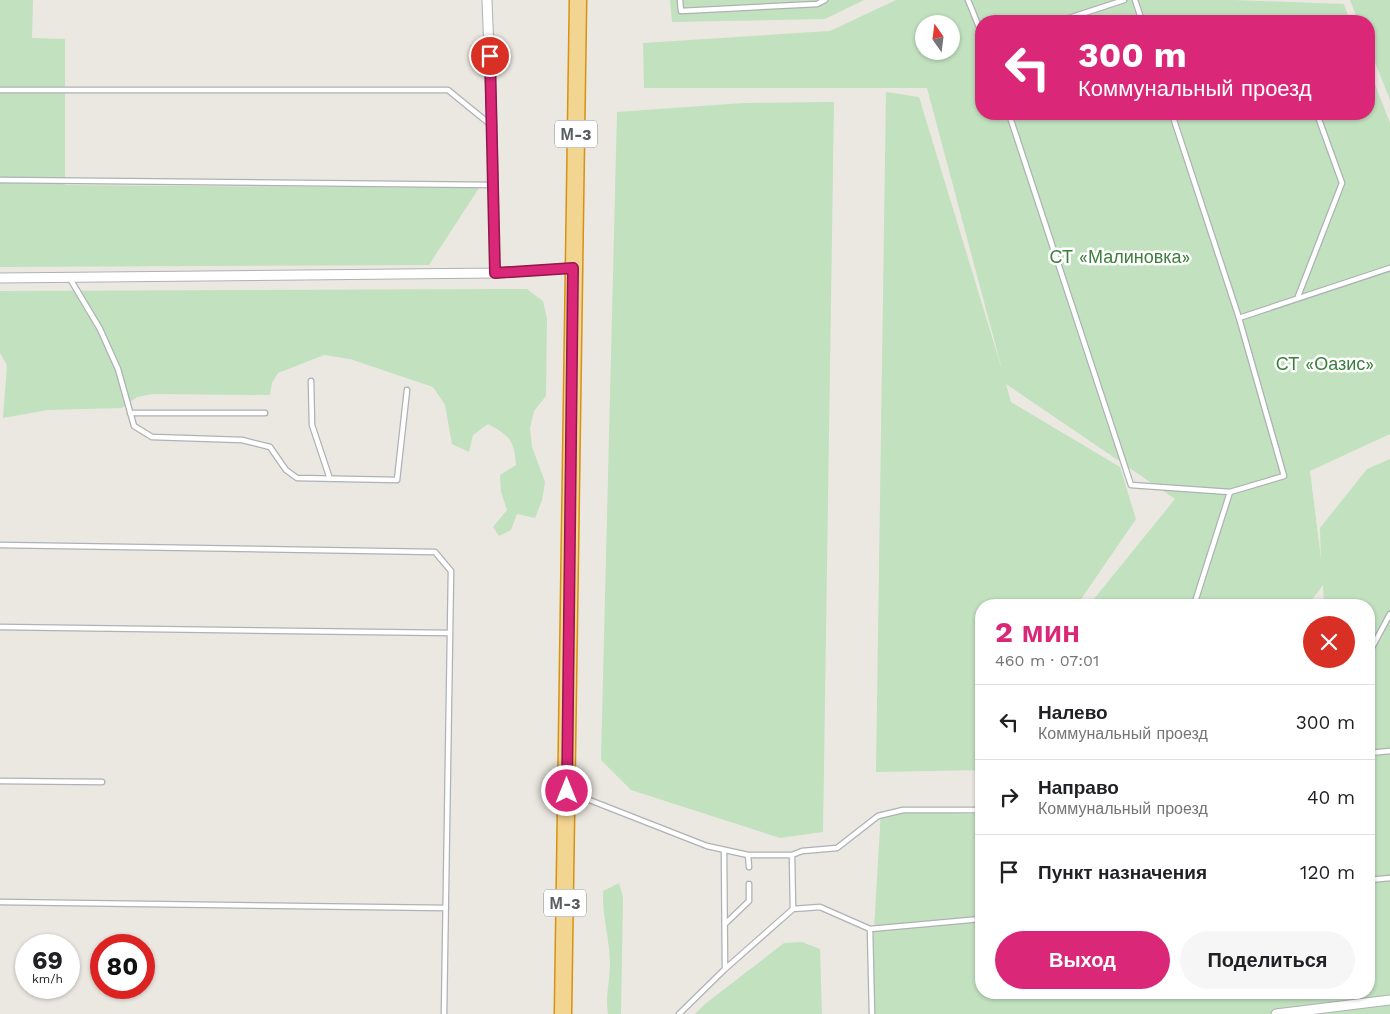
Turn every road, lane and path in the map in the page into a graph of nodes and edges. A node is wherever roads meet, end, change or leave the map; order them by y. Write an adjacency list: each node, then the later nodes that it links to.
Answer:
1 (487, 0): 15 (street)
2 (578, 0): 18 (highway, М-3)
3 (680, 0): 4 (lane)
4 (825, 0)
5 (968, 0): 10 (lane)
6 (1124, 0): 8 (lane)
7 (1135, 0): 9 (lane)
8 (1078, 15)
9 (1140, 15)
10 (975, 17)
11 (0, 90): 15 (lane)
12 (1011, 120): 30 (lane)
13 (1174, 120): 24 (lane)
14 (1319, 120): 23 (lane)
15 (492, 127): 17 (street)
16 (0, 180): 17 (lane)
17 (493, 185): 20 (street)
18 (573, 268): 20 (street); 41 (highway, М-3)
19 (1390, 268): 23 (lane)
20 (495, 273): 21 (street)
21 (69, 277): 22 (street); 27 (lane)
22 (0, 278)
23 (1297, 299): 24 (lane)
24 (1239, 318): 30 (lane)
25 (311, 382): 29 (lane)
26 (407, 390): 29 (lane)
27 (130, 413): 28 (lane); 29 (lane)
28 (265, 413)
29 (330, 479)
30 (1230, 492): 32 (lane)
31 (0, 545): 35 (lane)
32 (1196, 599)
33 (1390, 614): 36 (lane)
34 (0, 627): 35 (lane)
35 (450, 633): 51 (lane)
36 (1375, 642)
37 (1390, 751): 38 (lane)
38 (1375, 752)
39 (0, 782): 40 (lane)
40 (102, 782)
41 (567, 791): 43 (lane); 59 (highway, М-3)
42 (975, 810): 45 (lane)
43 (724, 850): 44 (lane); 54 (lane)
44 (748, 855): 45 (lane); 46 (lane)
45 (792, 855): 52 (lane)
46 (749, 866)
47 (1390, 878): 48 (lane)
48 (1375, 879)
49 (749, 884): 54 (lane)
50 (0, 902): 51 (lane)
51 (446, 908): 58 (lane)
52 (792, 909): 55 (lane); 56 (lane)
53 (975, 920): 55 (lane)
54 (725, 924): 56 (lane)
55 (870, 929): 61 (lane)
56 (725, 969): 60 (lane)
57 (1390, 1000): 62 (street)
58 (444, 1014)
59 (563, 1014)
60 (679, 1014)
61 (872, 1014)
62 (1276, 1014)

